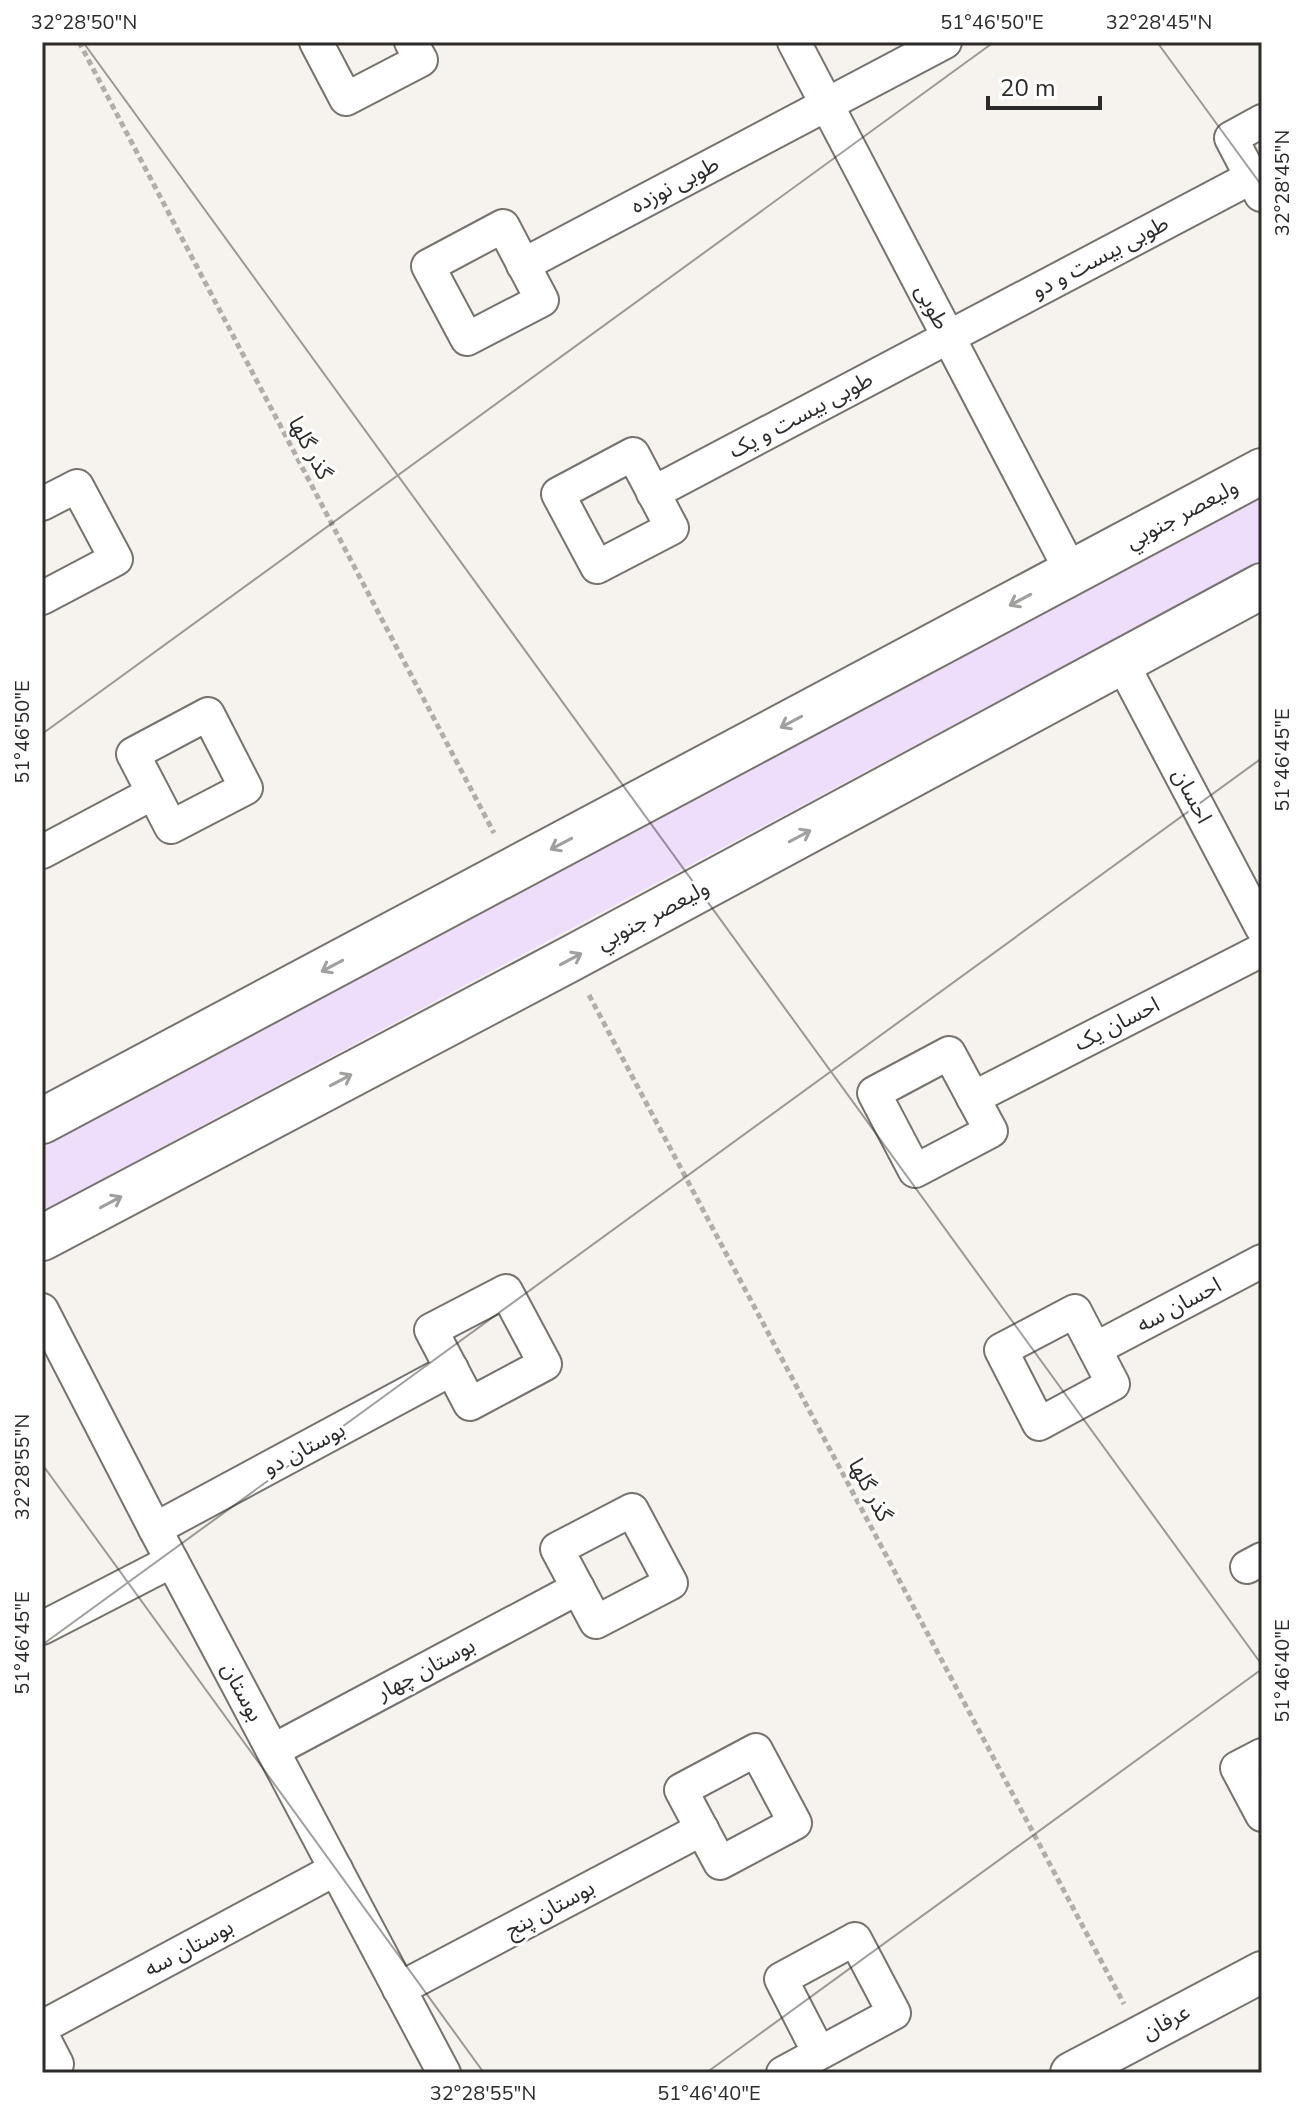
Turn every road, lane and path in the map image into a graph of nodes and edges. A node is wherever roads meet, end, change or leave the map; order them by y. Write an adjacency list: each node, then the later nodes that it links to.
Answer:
1 (79, 42): 20 (path, گذر گلها)
2 (316, 42): 3 (street)
3 (411, 42)
4 (794, 42): 6 (street, طوبی)
5 (945, 42): 6 (street, طوبی نوزده)
6 (827, 105): 9 (street, طوبی نوزده); 10 (street, طوبی)
7 (1262, 121): 8 (street)
8 (1257, 187): 10 (street, طوبی بیست و دو)
9 (523, 265)
10 (948, 338): 12 (street, طوبی بیست و یک); 14 (street, طوبی)
11 (1262, 471): 14 (main road, وليعصر جنوبي)
12 (653, 493)
13 (42, 504): 16 (street)
14 (1072, 573): 20 (main road, وليعصر جنوبي, one-way to 20)
15 (1262, 586): 17 (main road, وليعصر جنوبي)
16 (42, 598)
17 (1122, 663): 21 (street, احسان); 23 (main road, وليعصر جنوبي, one-way to 17)
18 (153, 793): 19 (street)
19 (42, 852)
20 (513, 870): 25 (main road, وليعصر جنوبي, one-way to 25)
21 (1262, 928)
22 (1262, 950): 24 (street, احسان یک)
23 (570, 959): 26 (main road, وليعصر جنوبي, one-way to 23); 44 (path, گذر گلها)
24 (973, 1098)
25 (42, 1121)
26 (42, 1238)
27 (1262, 1261): 29 (street, احسان سه)
28 (42, 1310): 31 (street, بوستان)
29 (1095, 1349)
30 (452, 1369): 31 (street, بوستان دو)
31 (155, 1529): 32 (street, بوستان)
32 (172, 1561): 34 (street); 35 (street, بوستان)
33 (578, 1588): 35 (street, بوستان چهار)
34 (42, 1628)
35 (274, 1750): 39 (street, بوستان)
36 (1262, 1755): 37 (street)
37 (1262, 1815)
38 (702, 1829): 41 (street, بوستان پنج)
39 (336, 1869): 41 (street, بوستان); 42 (street, بوستان سه)
40 (1262, 1972): 44 (street, عرفان)
41 (399, 1989): 47 (street, بوستان)
42 (42, 2027)
43 (42, 2035): 46 (street)
44 (1141, 2035): 49 (street, عرفان)
45 (819, 2053): 48 (street)
46 (42, 2072)
47 (444, 2073)
48 (783, 2073)
49 (1071, 2073)

